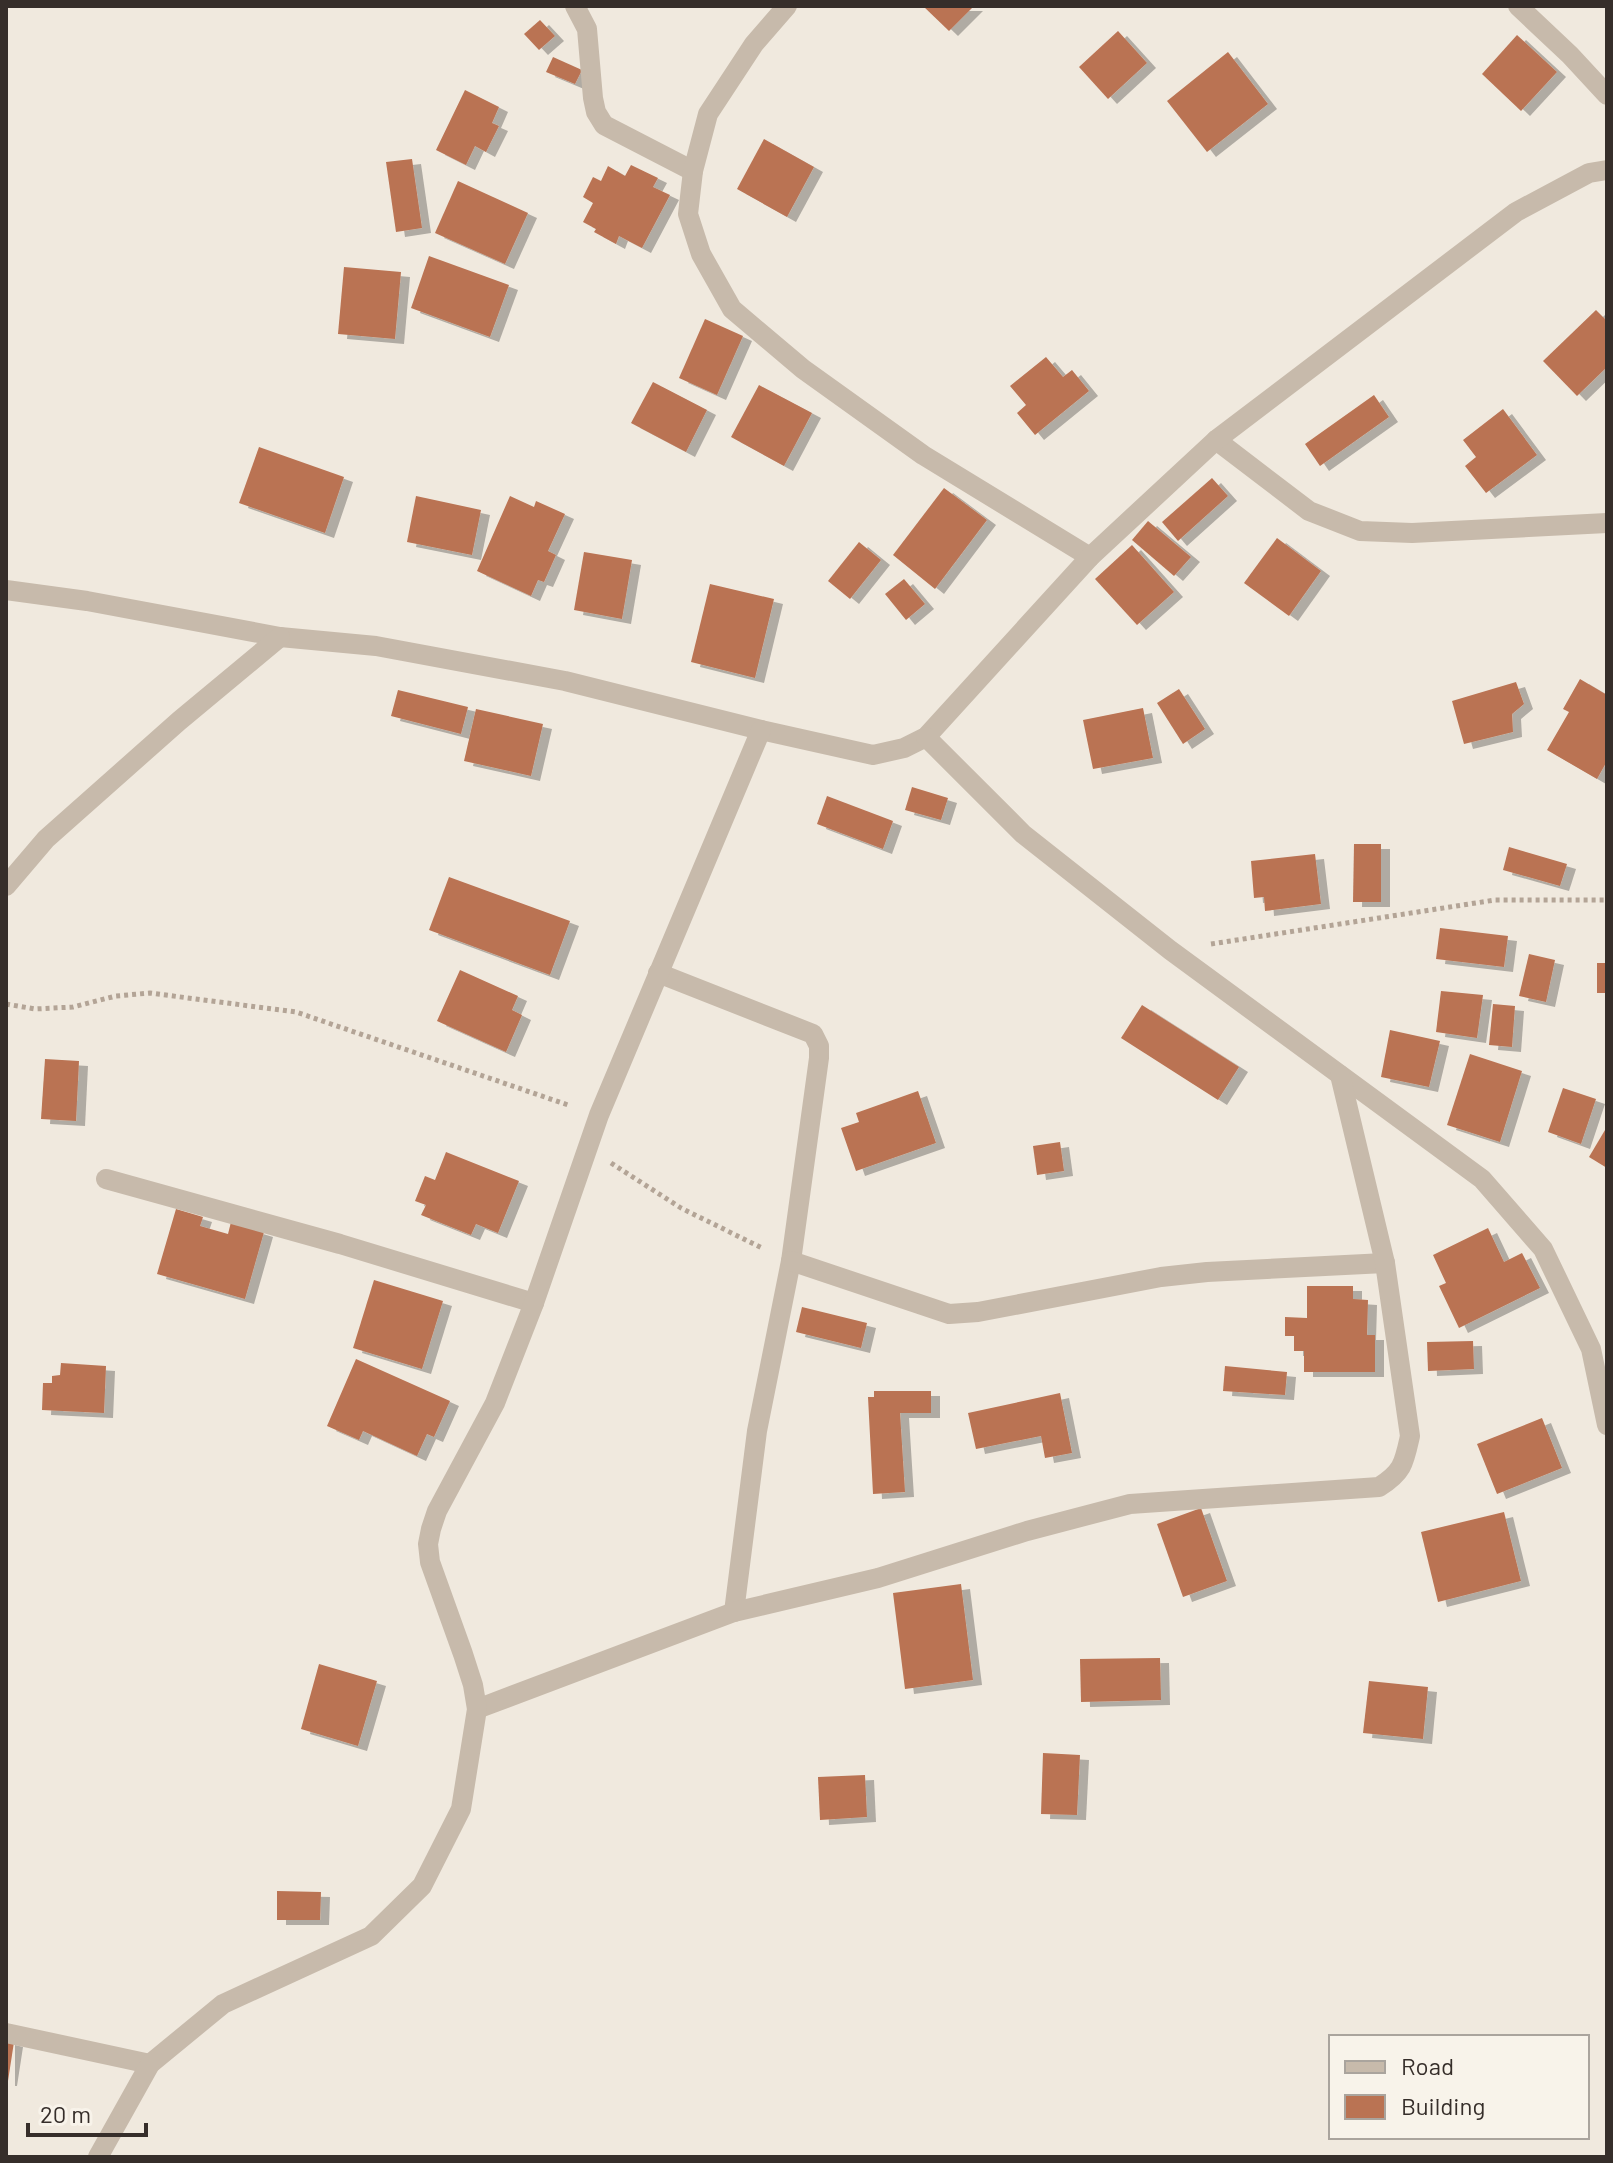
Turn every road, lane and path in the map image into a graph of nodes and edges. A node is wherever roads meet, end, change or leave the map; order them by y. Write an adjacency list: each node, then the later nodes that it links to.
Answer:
1 (575, 6): 6 (street)
2 (787, 6): 6 (street)
3 (1518, 6): 4 (street)
4 (1607, 95)
5 (1607, 170): 7 (street)
6 (693, 171): 9 (street)
7 (1216, 440): 8 (street); 9 (street)
8 (1607, 523)
9 (1090, 557): 13 (street)
10 (6, 590): 11 (street)
11 (280, 637): 12 (street); 14 (street)
12 (761, 730): 13 (street); 17 (street)
13 (926, 737): 16 (street)
14 (6, 886)
15 (1607, 900): 16 (path)
16 (1170, 950): 19 (street)
17 (658, 973): 20 (street); 23 (street)
18 (6, 1004): 20 (path)
19 (1340, 1075): 24 (street); 27 (street)
20 (599, 1115): 21 (street)
21 (587, 1147): 23 (path); 25 (street)
22 (106, 1179): 25 (street)
23 (791, 1261): 24 (street); 29 (street)
24 (1385, 1263): 29 (street)
25 (534, 1303): 30 (street)
26 (1607, 1332): 27 (street)
27 (1591, 1349): 28 (street)
28 (1607, 1425)
29 (734, 1612): 30 (street)
30 (477, 1709): 32 (street)
31 (6, 2033): 32 (street)
32 (150, 2064): 33 (street)
33 (98, 2157)

